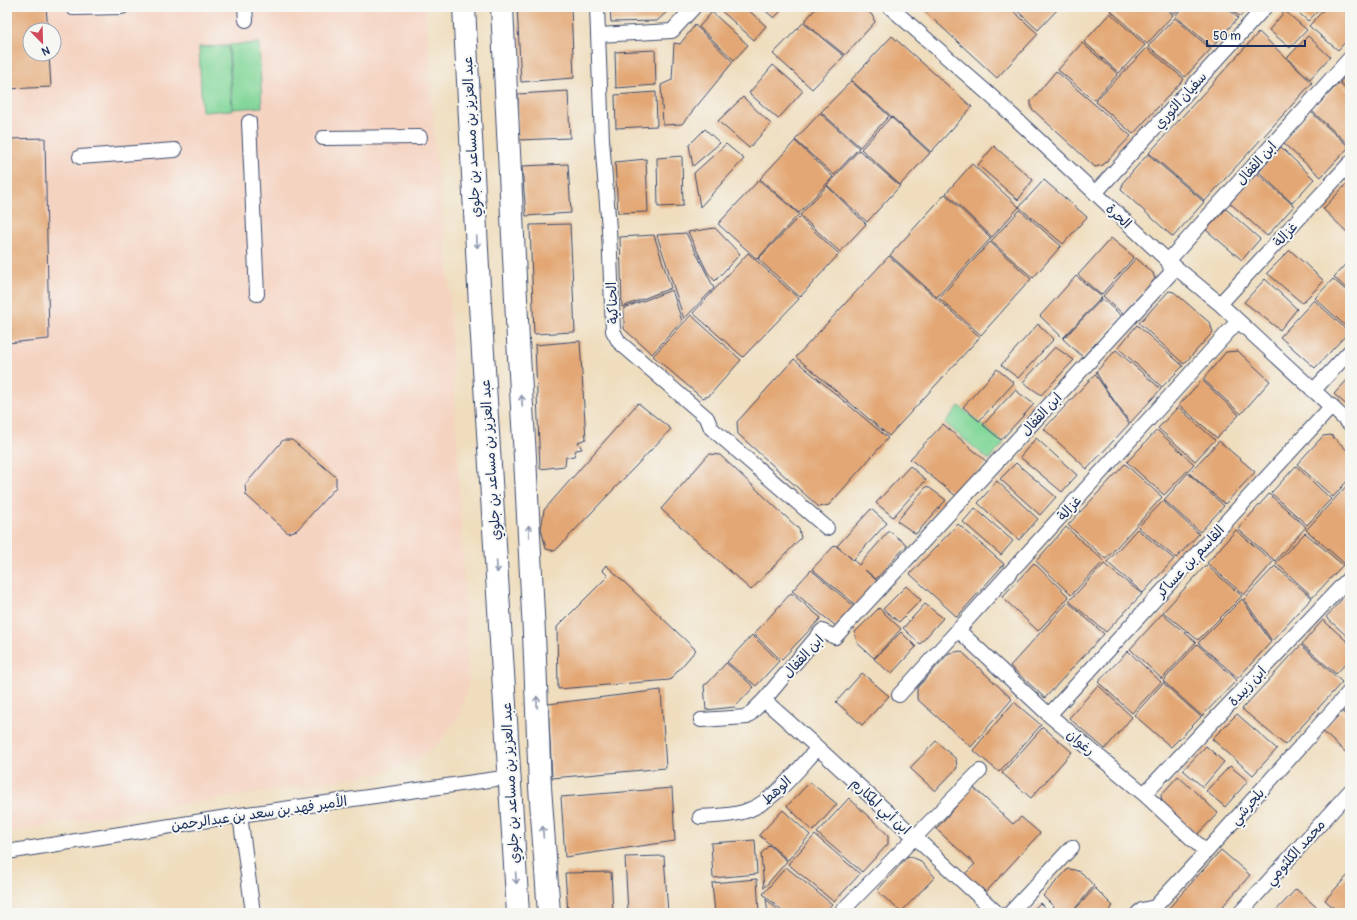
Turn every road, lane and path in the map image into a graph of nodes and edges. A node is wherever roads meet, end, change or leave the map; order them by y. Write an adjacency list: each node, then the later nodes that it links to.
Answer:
1 (122, 7): 8 (street)
2 (464, 7): 36 (main road, عبد العزيز بن مساعد بن جلوي, one-way to 36)
3 (502, 7): 47 (main road, one-way to 3)
4 (597, 7): 9 (street, الحناكية)
5 (694, 7): 9 (street)
6 (890, 7): 17 (street, الحرة)
7 (1265, 7): 17 (street, سفيان الثوري)
8 (73, 8)
9 (598, 35): 26 (street, الحناكية)
10 (1350, 58): 18 (street, ابن القفال)
11 (249, 122): 19 (street)
12 (420, 137): 13 (street)
13 (323, 138)
14 (175, 150): 15 (street)
15 (80, 157)
16 (1350, 163): 20 (street, غزالة)
17 (1095, 193): 18 (street, الحرة)
18 (1168, 261): 20 (street, الحرة); 31 (street, ابن القفال)
19 (257, 294)
20 (1220, 304): 21 (street, الحرة)
21 (1238, 321): 23 (street, الحرة); 28 (street, غزالة)
22 (1350, 351): 23 (street)
23 (1313, 390): 24 (street, الحرة)
24 (1332, 406): 25 (street, الحرة); 32 (street, القاسم بن عساكر)
25 (1350, 424)
26 (827, 528)
27 (1350, 577): 38 (street, ابن زبيدة)
28 (958, 630): 30 (street, غزالة); 32 (street, رغوان)
29 (1350, 691): 44 (street, بلجرشي)
30 (899, 695)
31 (764, 700): 33 (street, ابن القفال); 34 (street, ابن أبي المكارم)
32 (1049, 715): 38 (street, رغوان)
33 (701, 720)
34 (818, 748): 40 (street, الوهط); 41 (street, ابن أبي المكارم)
35 (980, 771): 41 (street)
36 (510, 777): 39 (street, الأمير فهد بن سعد بن عبدالرحمن); 46 (main road, عبد العزيز بن مساعد بن جلوي, one-way to 46)
37 (1350, 791): 52 (street, محمد الكلثومي)
38 (1144, 794): 44 (street, رغوان)
39 (240, 816): 43 (street, الأمير فهد بن سعد بن عبدالرحمن); 45 (street)
40 (700, 816)
41 (914, 836): 48 (street); 49 (street, ابن أبي المكارم)
42 (1072, 847): 50 (street)
43 (7, 852)
44 (1206, 852): 51 (street, بلجرشي)
45 (253, 913)
46 (518, 913)
47 (549, 913)
48 (840, 913)
49 (997, 913)
50 (1010, 913)
51 (1138, 913)
52 (1240, 913)

